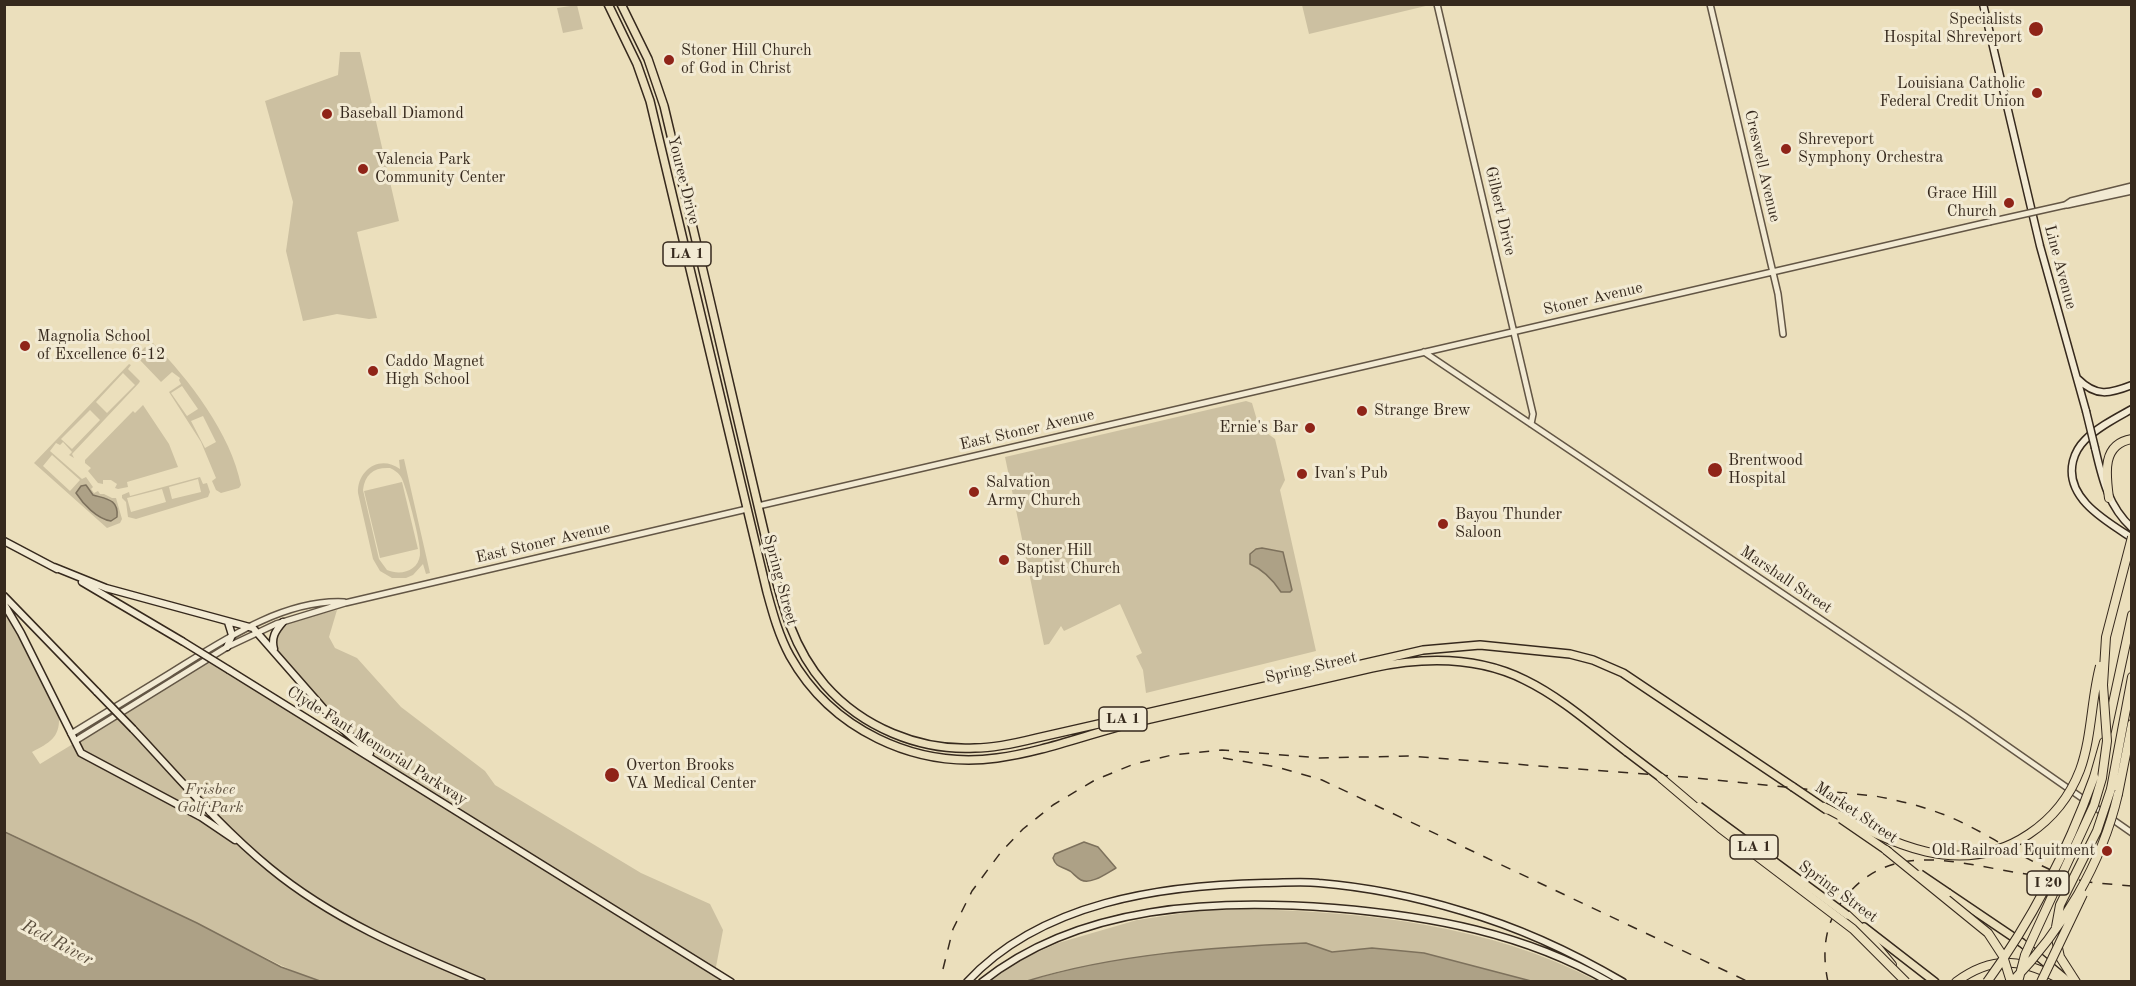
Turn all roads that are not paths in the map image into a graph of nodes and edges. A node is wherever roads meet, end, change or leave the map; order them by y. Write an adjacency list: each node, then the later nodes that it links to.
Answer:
1 (608, 4): 8 (main road, Youree Drive / LA 1)
2 (621, 4): 7 (main road, Youree Drive / LA 1)
3 (1437, 4): 10 (street, Gilbert Drive)
4 (1710, 4): 9 (street, Creswell Avenue)
5 (1983, 4): 13 (main road, Line Avenue)
6 (2132, 188): 9 (street, Stoner Avenue, bridge)
7 (698, 248): 8 (main road); 22 (main road, Youree Drive / LA 1)
8 (686, 250): 23 (main road, Youree Drive / LA 1)
9 (1773, 272): 10 (street, Stoner Avenue); 11 (street, Creswell Avenue)
10 (1514, 332): 12 (street, Stoner Avenue); 17 (street, Gilbert Drive)
11 (1783, 334)
12 (1424, 352): 16 (street, Stoner Avenue); 17 (street, Marshall Street)
13 (2077, 378): 14 (main road); 19 (main road, Line Avenue, bridge)
14 (2132, 385)
15 (2132, 409): 25 (main road)
16 (1126, 421): 22 (street, East Stoner Avenue)
17 (1531, 424): 49 (street, Marshall Street)
18 (2132, 439): 20 (highway)
19 (2095, 448): 20 (highway); 21 (main road, Line Avenue)
20 (2113, 448): 21 (highway)
21 (2109, 498): 24 (main road, Line Avenue)
22 (758, 506): 23 (main road); 40 (main road, Spring Street / LA 1)
23 (747, 509): 29 (street, East Stoner Avenue); 46 (main road, Spring Street / LA 1, bridge)
24 (2132, 528)
25 (2132, 538): 39 (highway, bridge)
26 (4, 541): 27 (main road, Clyde Fant Memorial Parkway)
27 (54, 567): 32 (main road); 45 (main road, Clyde Fant Memorial Parkway, bridge)
28 (4, 596): 51 (main road, bridge)
29 (345, 603): 33 (street, East Stoner Avenue); 34 (street, East Stoner Avenue)
30 (4, 604): 43 (main road)
31 (2132, 615): 66 (highway, I 20, bridge)
32 (228, 622): 34 (main road); 36 (main road)
33 (283, 622): 35 (street, East Stoner Avenue); 38 (main road)
34 (249, 627): 35 (main road); 36 (street, East Stoner Avenue)
35 (258, 632): 37 (street, East Stoner Avenue); 38 (main road)
36 (232, 635): 37 (main road); 43 (street, East Stoner Avenue)
37 (227, 647): 44 (street, East Stoner Avenue)
38 (275, 653): 45 (main road)
39 (2104, 653): 48 (highway, bridge); 68 (highway, bridge)
40 (1623, 673): 48 (main road, Market Street / LA 1, bridge)
41 (2132, 677): 47 (highway)
42 (2131, 727): 47 (highway, I 20)
43 (71, 734): 44 (main road)
44 (75, 741): 51 (main road)
45 (395, 773): 54 (main road, Clyde Fant Memorial Parkway)
46 (1661, 778): 53 (main road, Spring Street / LA 1, bridge); 63 (highway, bridge)
47 (2115, 792): 52 (highway, I 20, bridge); 71 (highway, bridge)
48 (1824, 807): 50 (main road, Market Street / LA 1, bridge)
49 (2132, 833)
50 (1886, 850): 67 (highway, bridge); 70 (main road, Market Street / LA 1, bridge)
51 (253, 854): 55 (main road)
52 (2093, 867): 67 (highway, I 20, bridge); 69 (highway, bridge)
53 (1847, 915): 62 (highway, bridge); 64 (main road, Spring Street / LA 1)
54 (716, 972): 56 (main road); 57 (main road, Clyde Fant Memorial Parkway)
55 (482, 981)
56 (724, 981)
57 (731, 981)
58 (967, 981): 61 (main road)
59 (982, 981): 60 (main road)
60 (1609, 981)
61 (1623, 981)
62 (1901, 981)
63 (1906, 981)
64 (1935, 981)
65 (1956, 981): 70 (highway)
66 (1988, 981)
67 (2011, 981)
68 (2018, 981)
69 (2041, 981)
70 (2067, 981)
71 (2076, 981)

